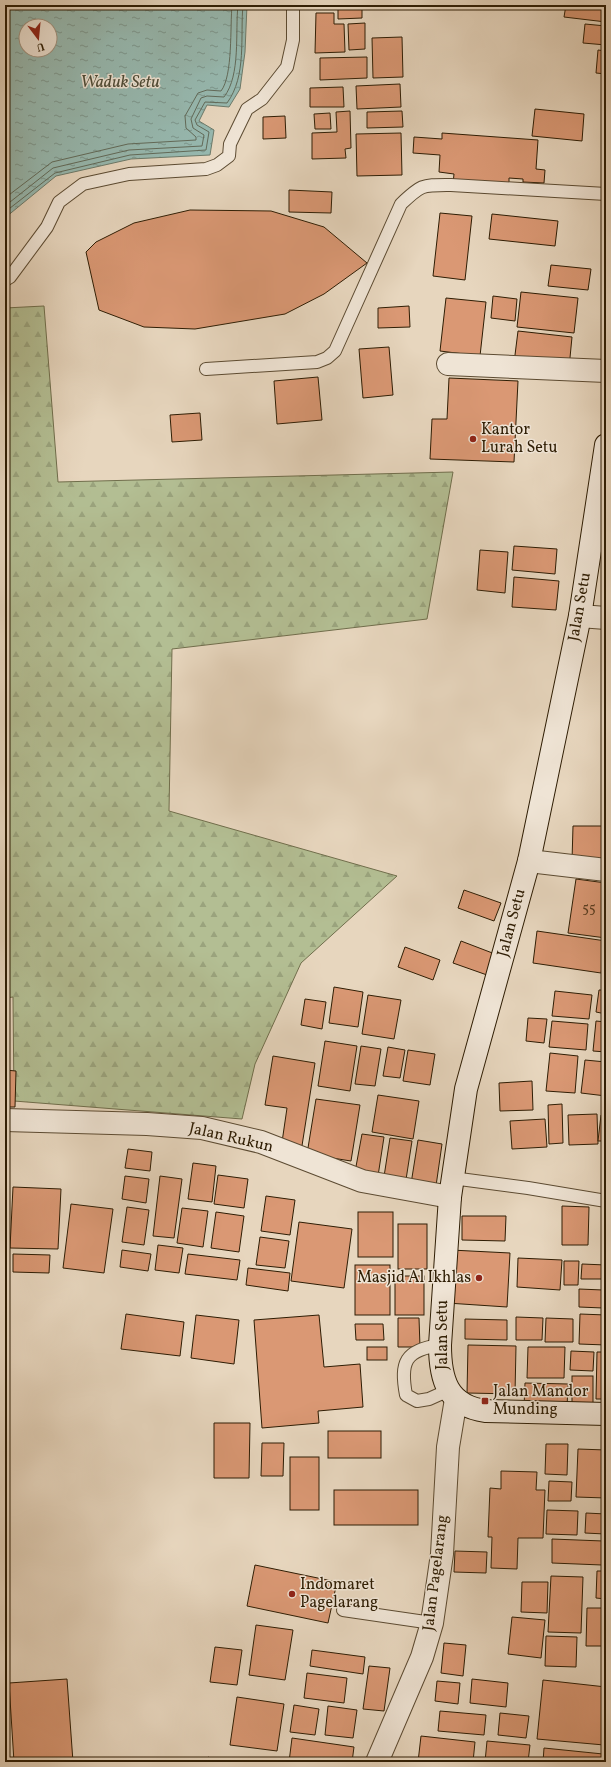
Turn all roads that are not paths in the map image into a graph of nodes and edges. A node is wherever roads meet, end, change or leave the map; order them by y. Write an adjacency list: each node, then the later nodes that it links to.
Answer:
1 (292, 5): 3 (lane)
2 (606, 194): 5 (lane)
3 (5, 280)
4 (448, 364): 6 (main road)
5 (206, 369)
6 (606, 371)
7 (606, 445): 8 (main road, Jalan Setu)
8 (580, 616): 9 (main road); 10 (main road, Jalan Setu)
9 (606, 618)
10 (529, 861): 11 (main road); 13 (main road, Jalan Setu)
11 (606, 870)
12 (5, 1120): 13 (main road, Jalan Rukun)
13 (451, 1187): 14 (lane); 15 (main road, Jalan Setu)
14 (606, 1201)
15 (440, 1345): 16 (main road, Jalan Setu); 16 (lane)
16 (453, 1394): 17 (main road); 19 (main road, Jalan Pagelarang)
17 (606, 1414)
18 (344, 1610): 19 (lane)
19 (432, 1623): 20 (main road, Jalan Pagelarang)
20 (377, 1762)

